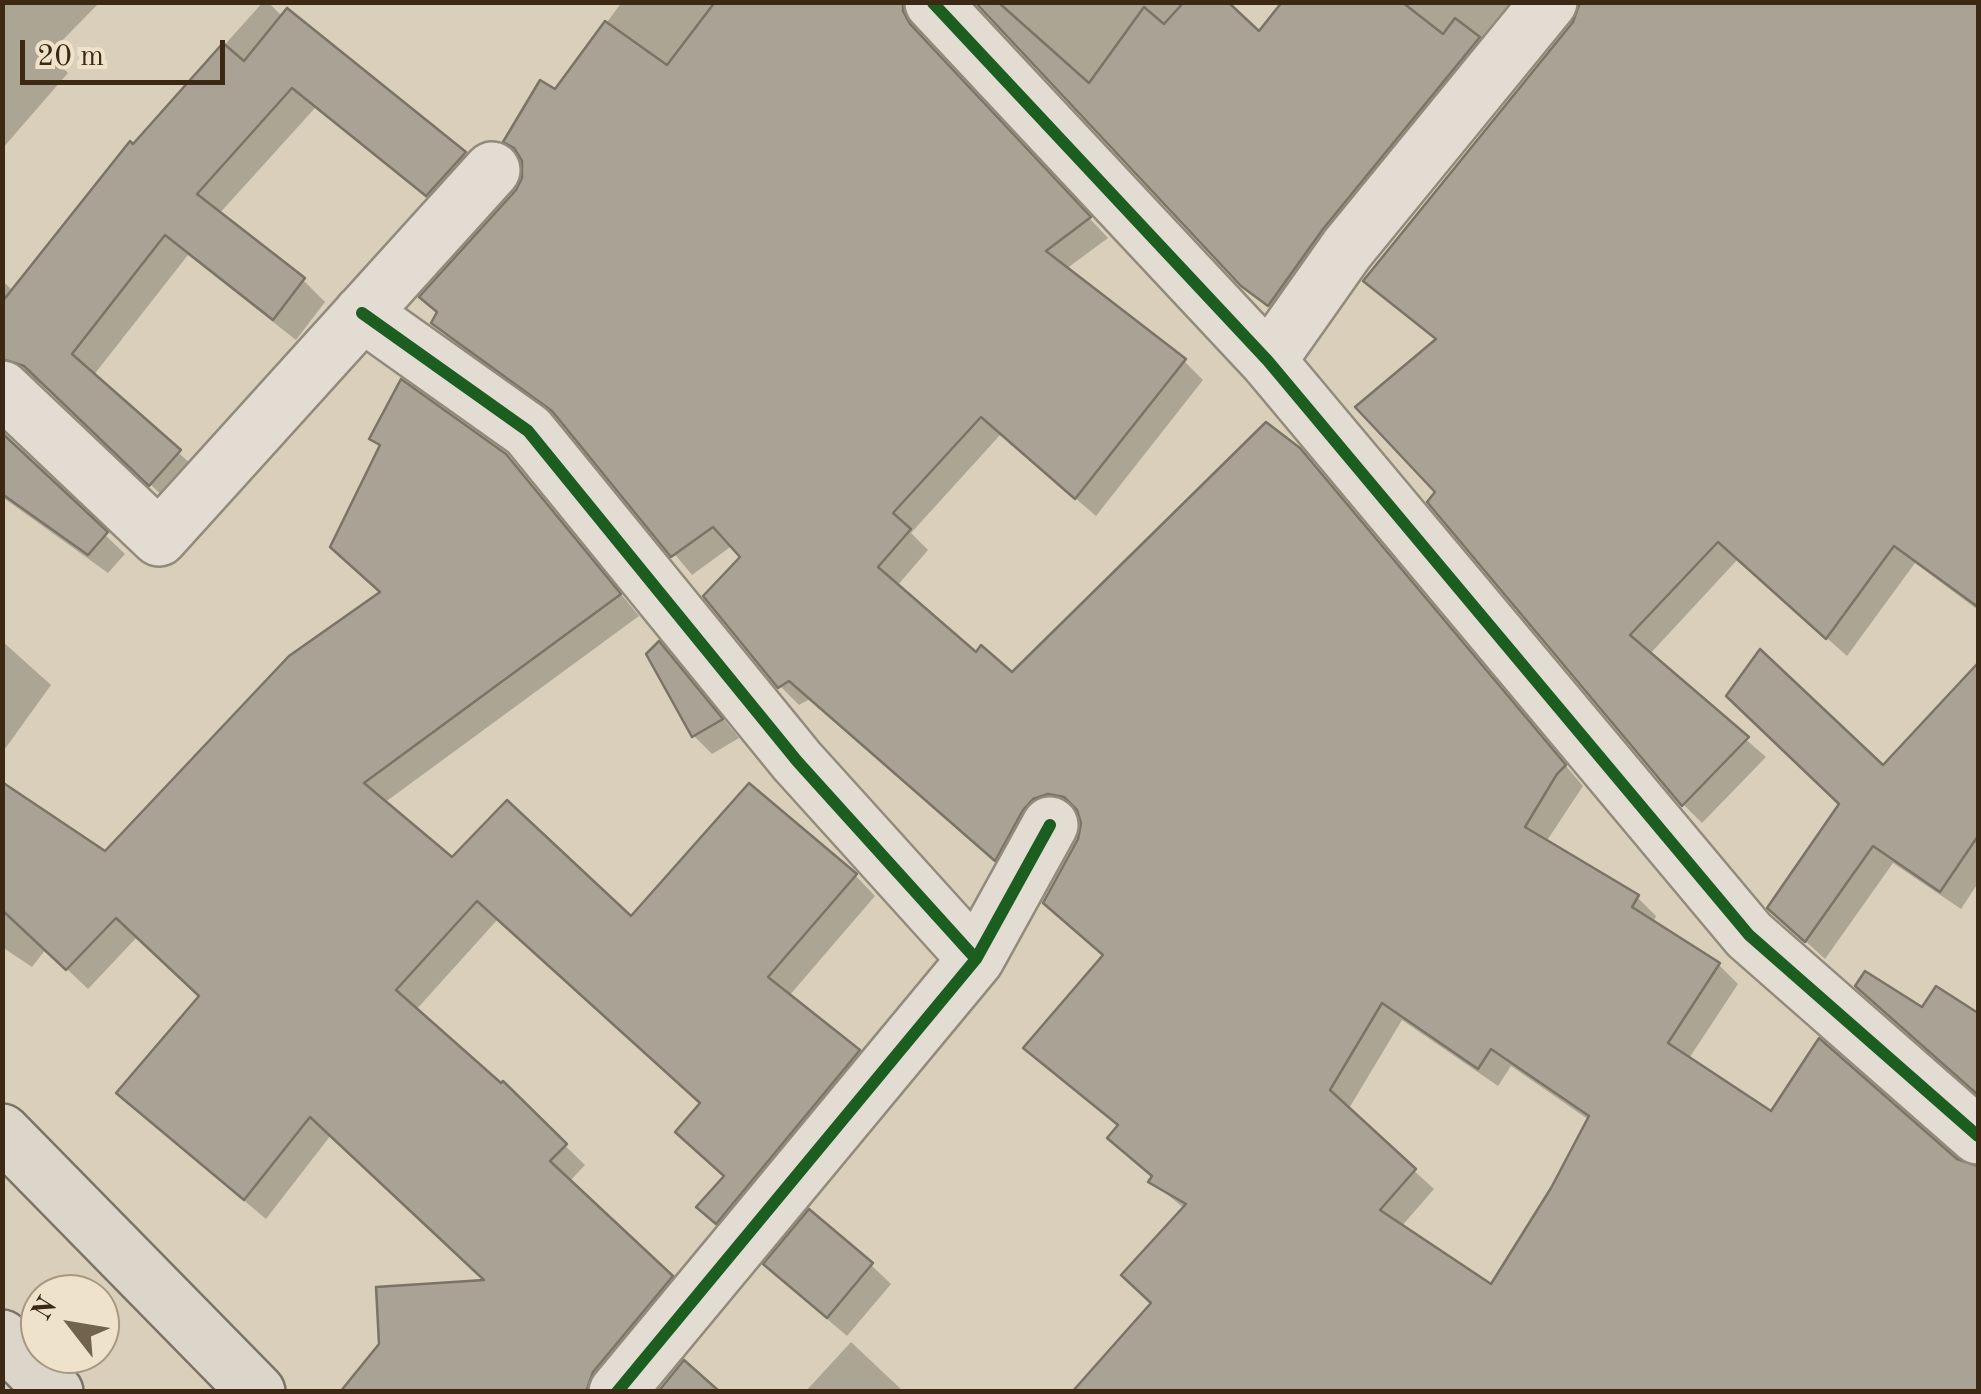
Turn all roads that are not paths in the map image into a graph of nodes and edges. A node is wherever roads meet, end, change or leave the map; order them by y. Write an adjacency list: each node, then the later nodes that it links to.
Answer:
1 (1549, 2): 5 (street)
2 (933, 3): 5 (street)
3 (492, 170): 4 (street)
4 (362, 314): 6 (street); 8 (street)
5 (1268, 362): 10 (street)
6 (2, 389)
7 (1050, 825): 8 (street)
8 (976, 959): 14 (street)
9 (2, 1132): 13 (highway)
10 (1978, 1136)
11 (2, 1338): 12 (highway)
12 (55, 1392)
13 (257, 1392)
14 (617, 1392)

